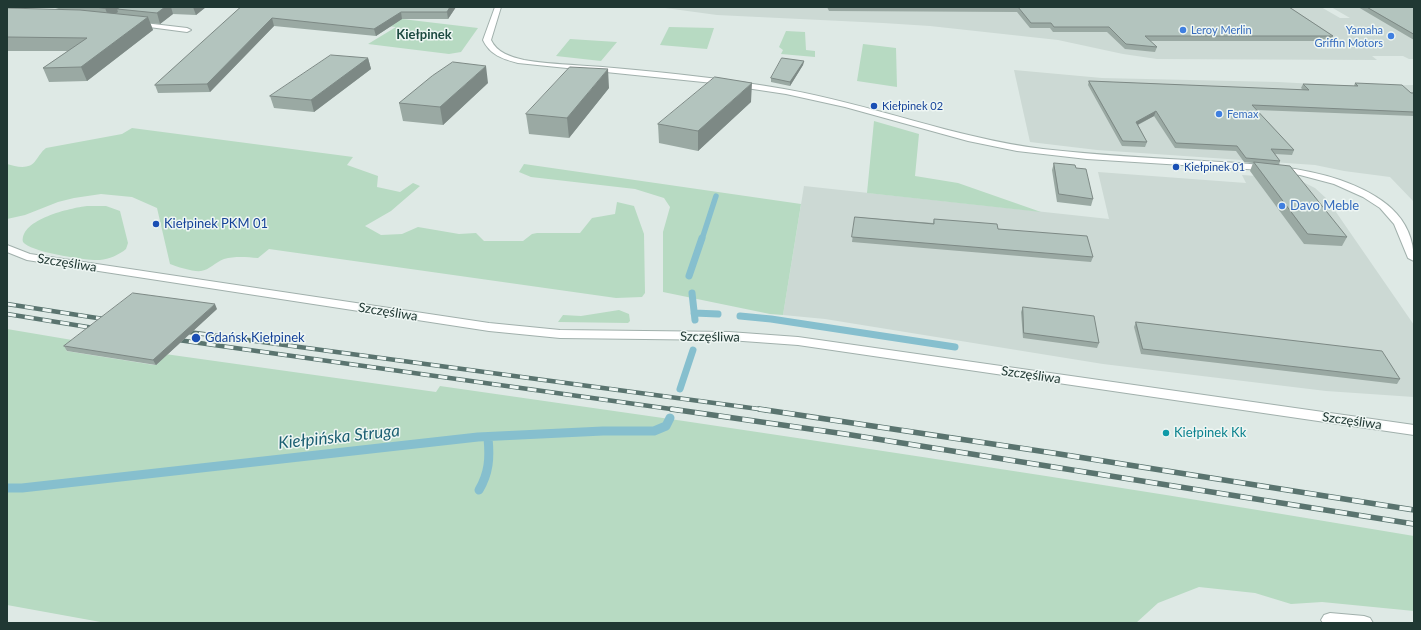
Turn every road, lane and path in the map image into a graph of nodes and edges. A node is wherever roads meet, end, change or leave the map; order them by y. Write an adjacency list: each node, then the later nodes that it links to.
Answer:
1 (498, 7): 5 (street)
2 (127, 23): 3 (street)
3 (187, 30)
4 (7, 248): 6 (street, Szczęśliwa)
5 (1414, 258)
6 (1414, 430)
7 (1330, 620): 8 (street)
8 (1364, 623)

